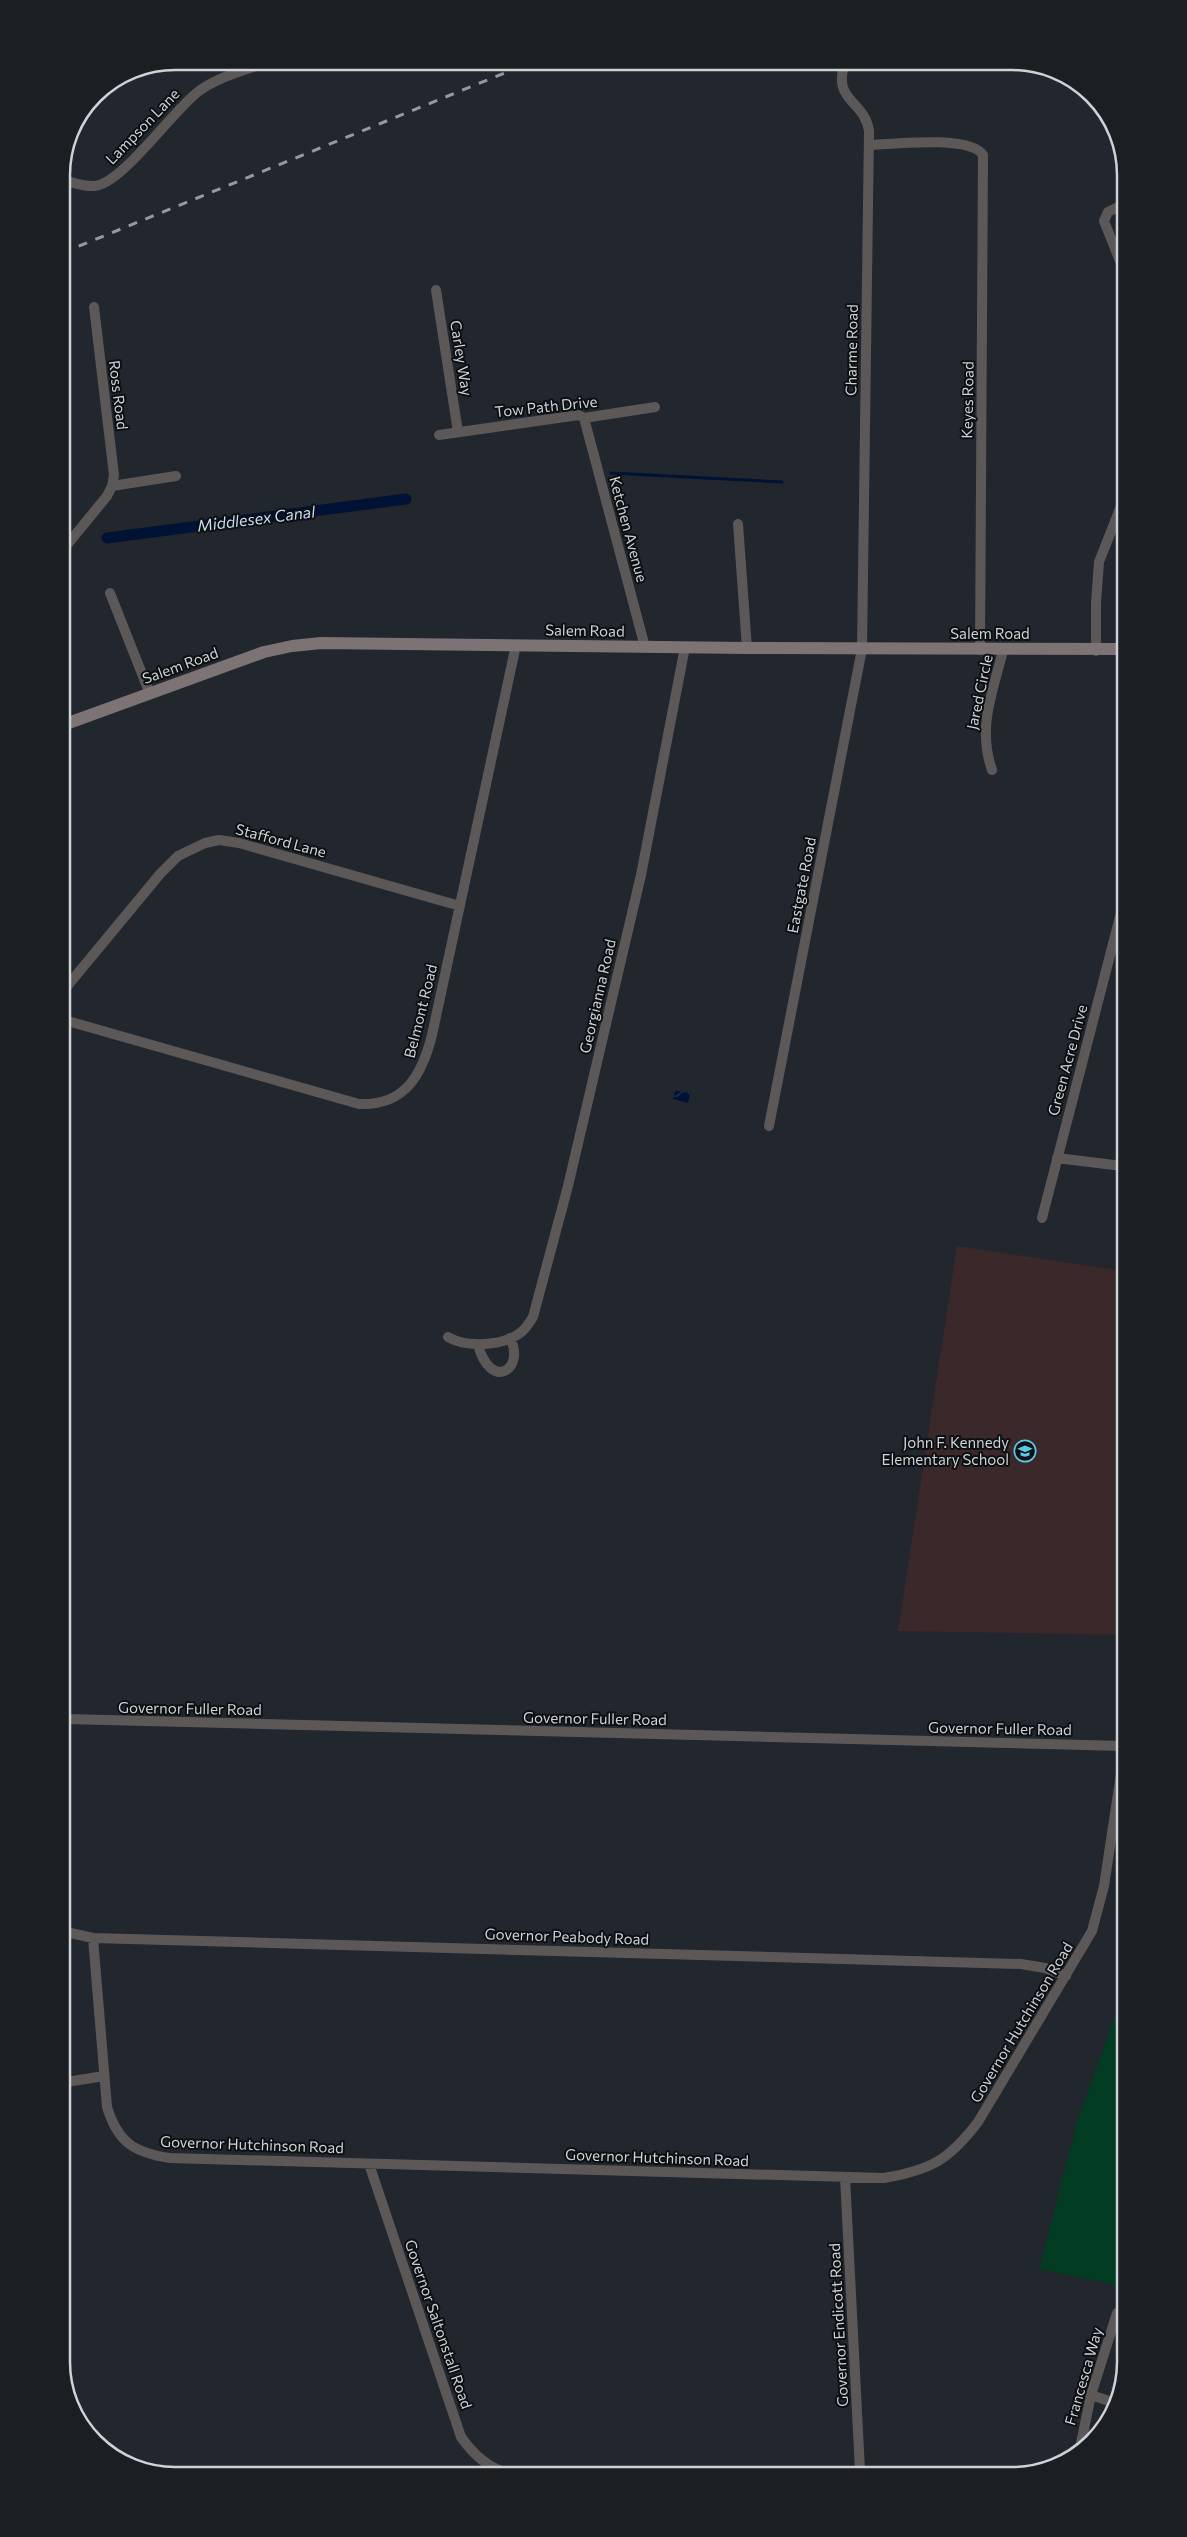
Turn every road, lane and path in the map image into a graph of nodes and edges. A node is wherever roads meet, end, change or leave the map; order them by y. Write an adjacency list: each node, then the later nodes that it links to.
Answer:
1 (248, 70): 4 (street, Lampson Lane)
2 (844, 70): 3 (street, Charme Road)
3 (870, 145): 23 (street, Charme Road); 25 (street, Keyes Road)
4 (70, 182)
5 (1117, 208): 6 (street)
6 (1117, 254)
7 (436, 290): 11 (street, Carley Way)
8 (94, 307): 14 (street, Ross Road)
9 (655, 407): 10 (street, Tow Path Drive)
10 (584, 418): 11 (street, Tow Path Drive); 20 (street, Ketchen Avenue)
11 (458, 432): 12 (street, Tow Path Drive)
12 (439, 435)
13 (176, 476): 14 (street)
14 (112, 486): 17 (street)
15 (1117, 516): 27 (street)
16 (738, 524): 22 (street)
17 (70, 541)
18 (110, 592): 28 (street)
19 (516, 645): 20 (main road, Salem Road); 28 (main road, Salem Road); 31 (street, Belmont Road)
20 (645, 647): 21 (main road, Salem Road)
21 (685, 647): 22 (main road, Salem Road); 40 (street, Georgianna Road)
22 (747, 648): 23 (main road, Salem Road)
23 (862, 649): 25 (main road, Salem Road); 35 (street, Eastgate Road)
24 (1117, 649): 27 (main road, Salem Road)
25 (980, 650): 26 (main road, Salem Road)
26 (1003, 650): 27 (main road, Salem Road); 30 (street, Jared Circle)
27 (1096, 651)
28 (150, 694): 29 (main road, Salem Road)
29 (70, 723)
30 (992, 770)
31 (460, 906): 33 (street, Stafford Lane); 34 (street, Belmont Road)
32 (1117, 928): 36 (street, Green Acre Drive)
33 (70, 983)
34 (70, 1022)
35 (769, 1126)
36 (1058, 1158): 37 (street); 38 (street, Green Acre Drive)
37 (1117, 1165)
38 (1042, 1218)
39 (448, 1337): 41 (street, Georgianna Road)
40 (510, 1338): 41 (street, Georgianna Road); 41 (street)
41 (478, 1345)
42 (70, 1719): 43 (street, Governor Fuller Road)
43 (1117, 1746)
44 (1117, 1796): 47 (street, Governor Hutchinson Road)
45 (70, 1933): 46 (street, Governor Peabody Road)
46 (93, 1938): 47 (street, Governor Peabody Road); 48 (street, Governor Hutchinson Road)
47 (1066, 1976): 51 (street, Governor Hutchinson Road)
48 (104, 2076): 49 (street); 50 (street, Governor Hutchinson Road)
49 (70, 2081)
50 (369, 2164): 51 (street, Governor Hutchinson Road); 56 (street, Governor Saltonstall Road)
51 (845, 2177): 57 (street, Governor Endicott Road)
52 (1117, 2313): 53 (street, Francesca Way)
53 (1091, 2395): 54 (street); 55 (street, Francesca Way)
54 (1109, 2401)
55 (1082, 2440)
56 (495, 2467)
57 (860, 2467)

